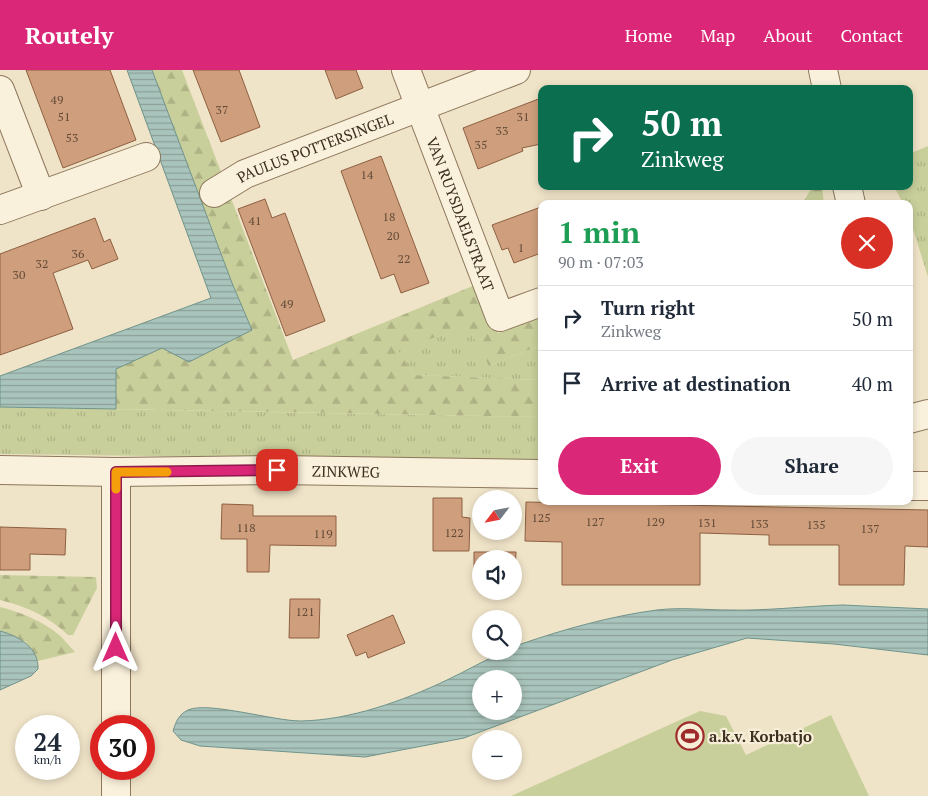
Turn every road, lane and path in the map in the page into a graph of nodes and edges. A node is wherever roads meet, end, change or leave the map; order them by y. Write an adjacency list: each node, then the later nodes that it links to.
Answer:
1 (406, 70): 6 (street, VAN RUYSDAELSTRAAT)
2 (516, 70): 6 (street, PAULUS POTTERSINGEL)
3 (823, 70): 4 (street)
4 (826, 85)
5 (0, 90): 9 (street)
6 (420, 107): 8 (street, PAULUS POTTERSINGEL); 11 (street, VAN RUYSDAELSTRAAT)
7 (146, 156): 9 (street)
8 (214, 193)
9 (41, 196): 10 (street)
10 (0, 210)
11 (538, 303)
12 (928, 414): 13 (street)
13 (913, 418)
14 (0, 470): 15 (street, ZINKWEG)
15 (116, 472): 16 (street, ZINKWEG); 19 (street)
16 (538, 474)
17 (913, 486): 18 (street)
18 (928, 486)
19 (116, 715)
20 (116, 780): 21 (street)
21 (116, 796)

